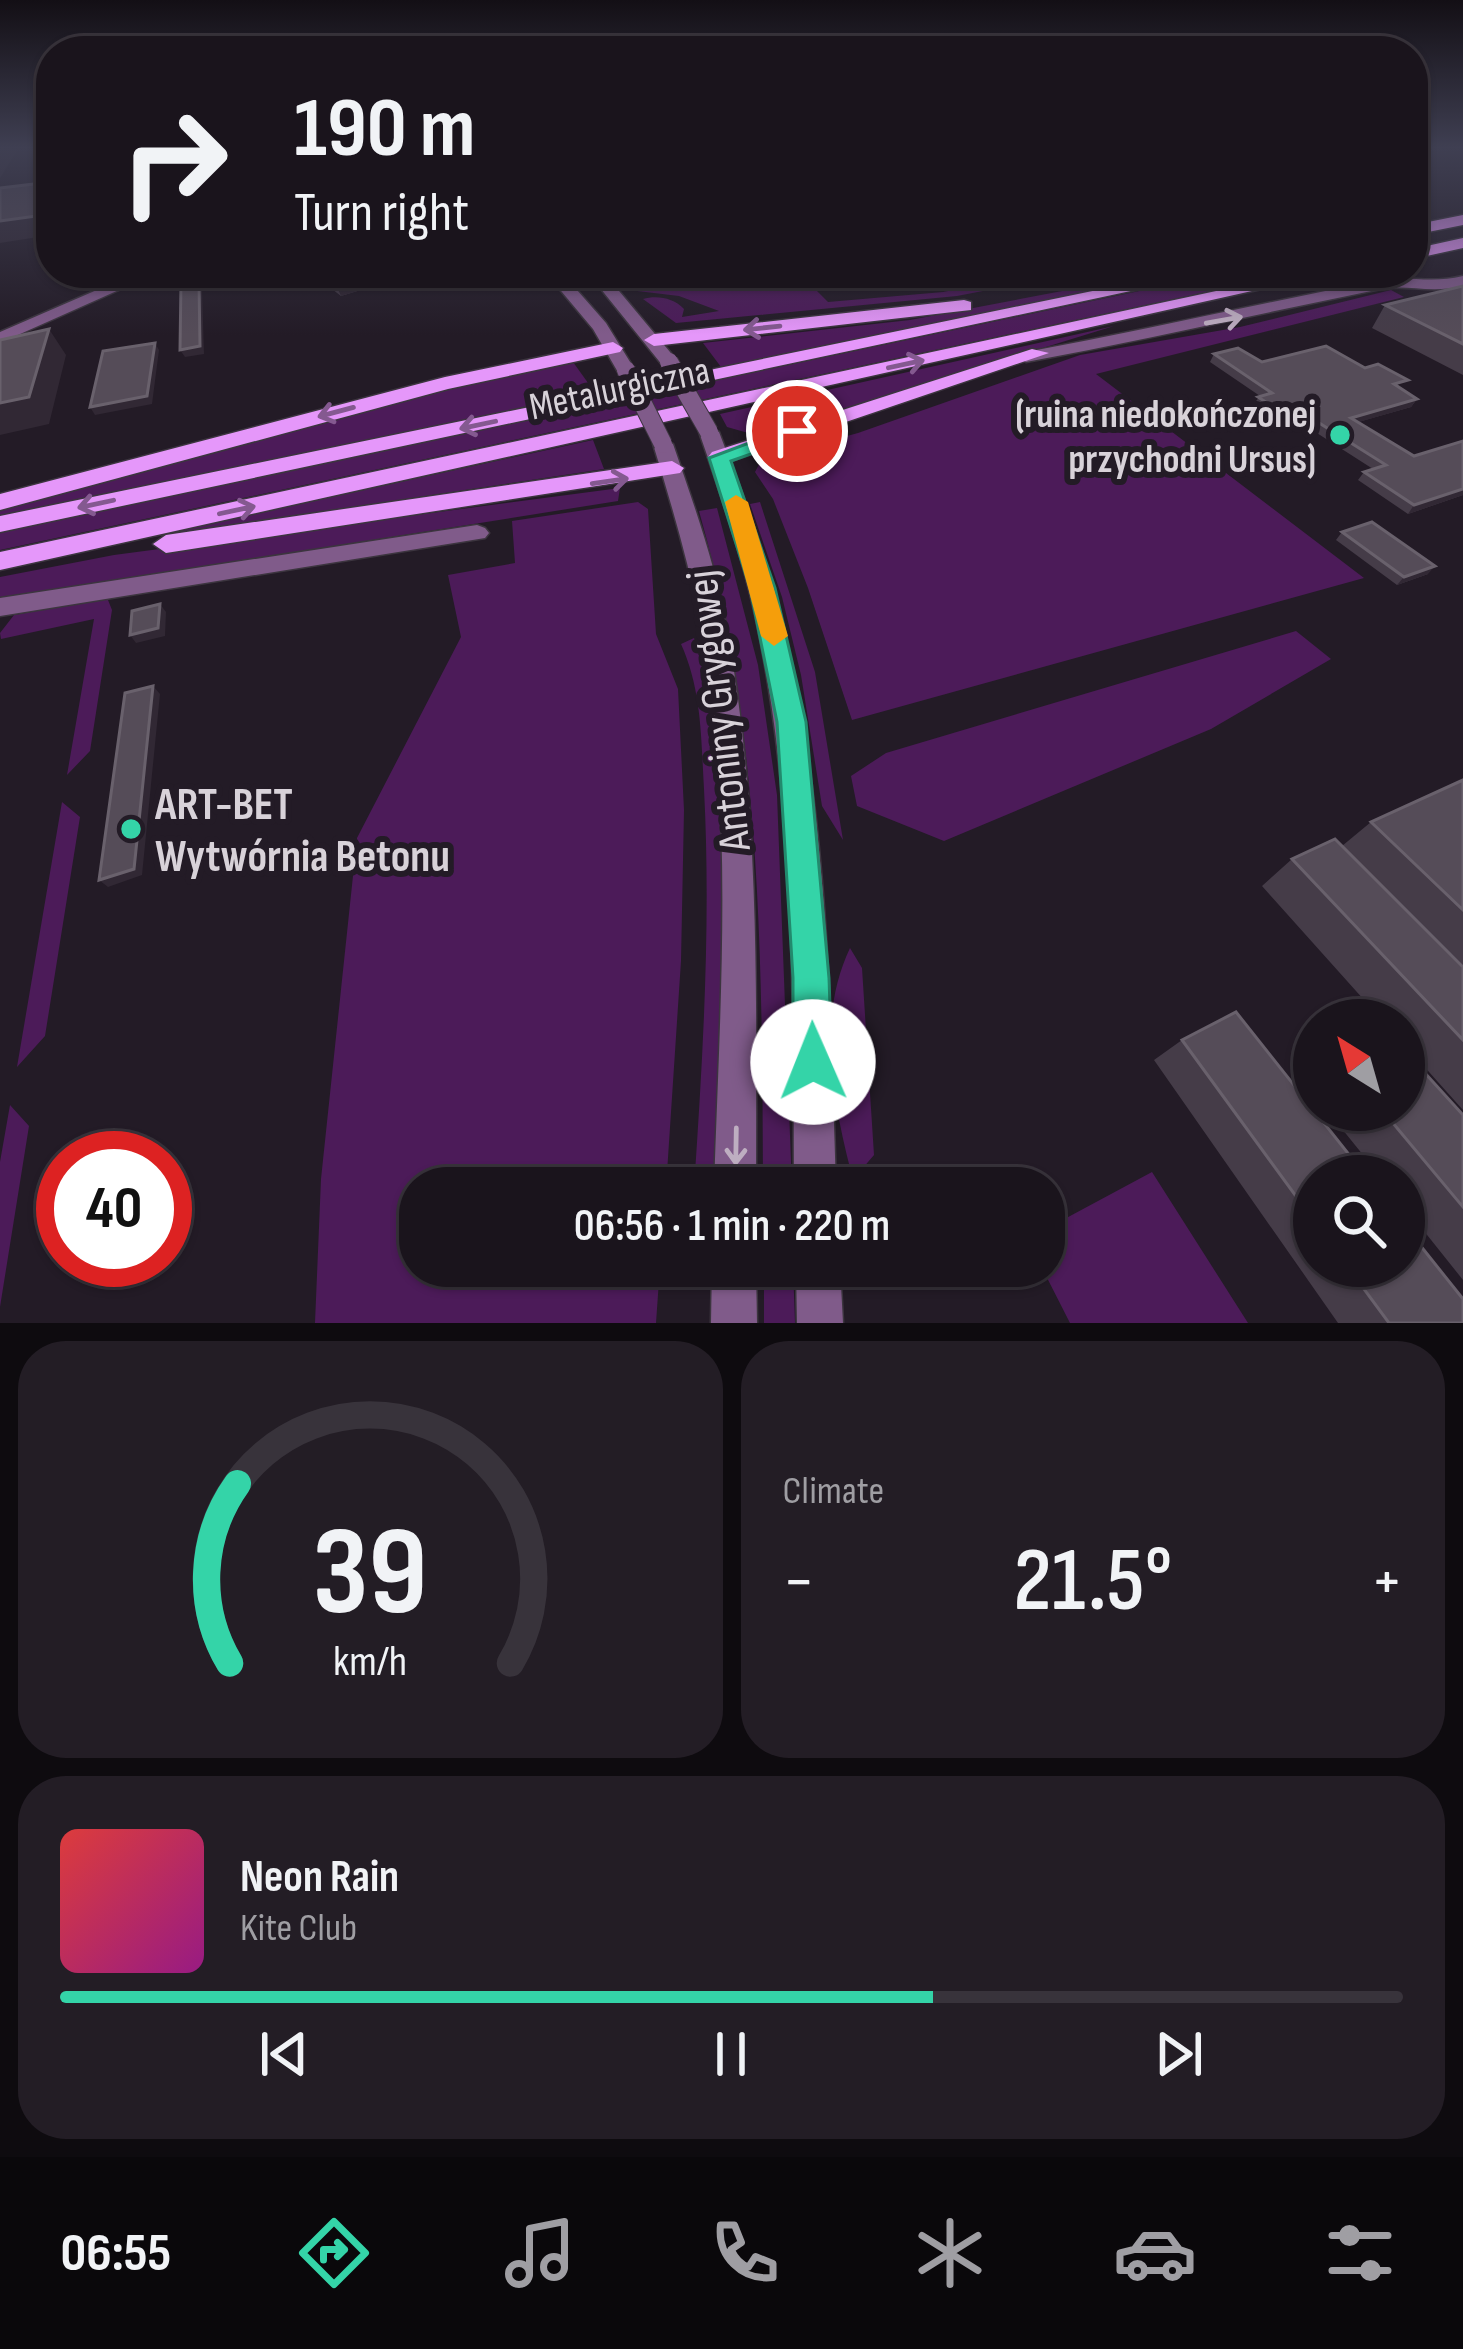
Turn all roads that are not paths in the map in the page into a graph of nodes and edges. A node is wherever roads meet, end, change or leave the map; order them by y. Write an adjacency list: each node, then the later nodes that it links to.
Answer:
1 (1463, 220): 2 (main road)
2 (1428, 227)
3 (1463, 243): 4 (main road)
4 (1428, 251)
5 (1463, 281): 14 (street)
6 (1428, 287): 14 (street, one-way to 14)
7 (115, 288): 17 (street)
8 (566, 288): 19 (street, Antoniny Grygowej)
9 (609, 288): 18 (street, Antoniny Grygowej)
10 (1053, 288): 18 (main road, one-way to 18)
11 (1134, 288): 24 (main road, Metalurgiczna, one-way to 24)
12 (1256, 288): 15 (main road, Metalurgiczna)
13 (1366, 288): 20 (street, one-way to 13)
14 (1434, 288): 16 (street)
15 (1192, 302): 20 (main road); 26 (main road, Metalurgiczna, one-way to 15)
16 (1463, 304)
17 (0, 338)
18 (654, 340): 19 (street); 21 (street, Antoniny Grygowej, bridge)
19 (613, 348): 22 (street, Antoniny Grygowej, bridge); 23 (main road, one-way to 23)
20 (1026, 357): 21 (main road)
21 (714, 445): 22 (street, Metalurgiczna); 29 (street, Antoniny Grygowej)
22 (668, 456): 26 (main road, one-way to 22); 28 (street, Antoniny Grygowej, one-way to 28)
23 (0, 502)
24 (0, 524)
25 (478, 533): 27 (street)
26 (0, 564)
27 (0, 607)
28 (735, 1167)
29 (815, 1167)
30 (734, 1287): 32 (street)
31 (819, 1287): 33 (street)
32 (734, 1323)
33 (820, 1323)

